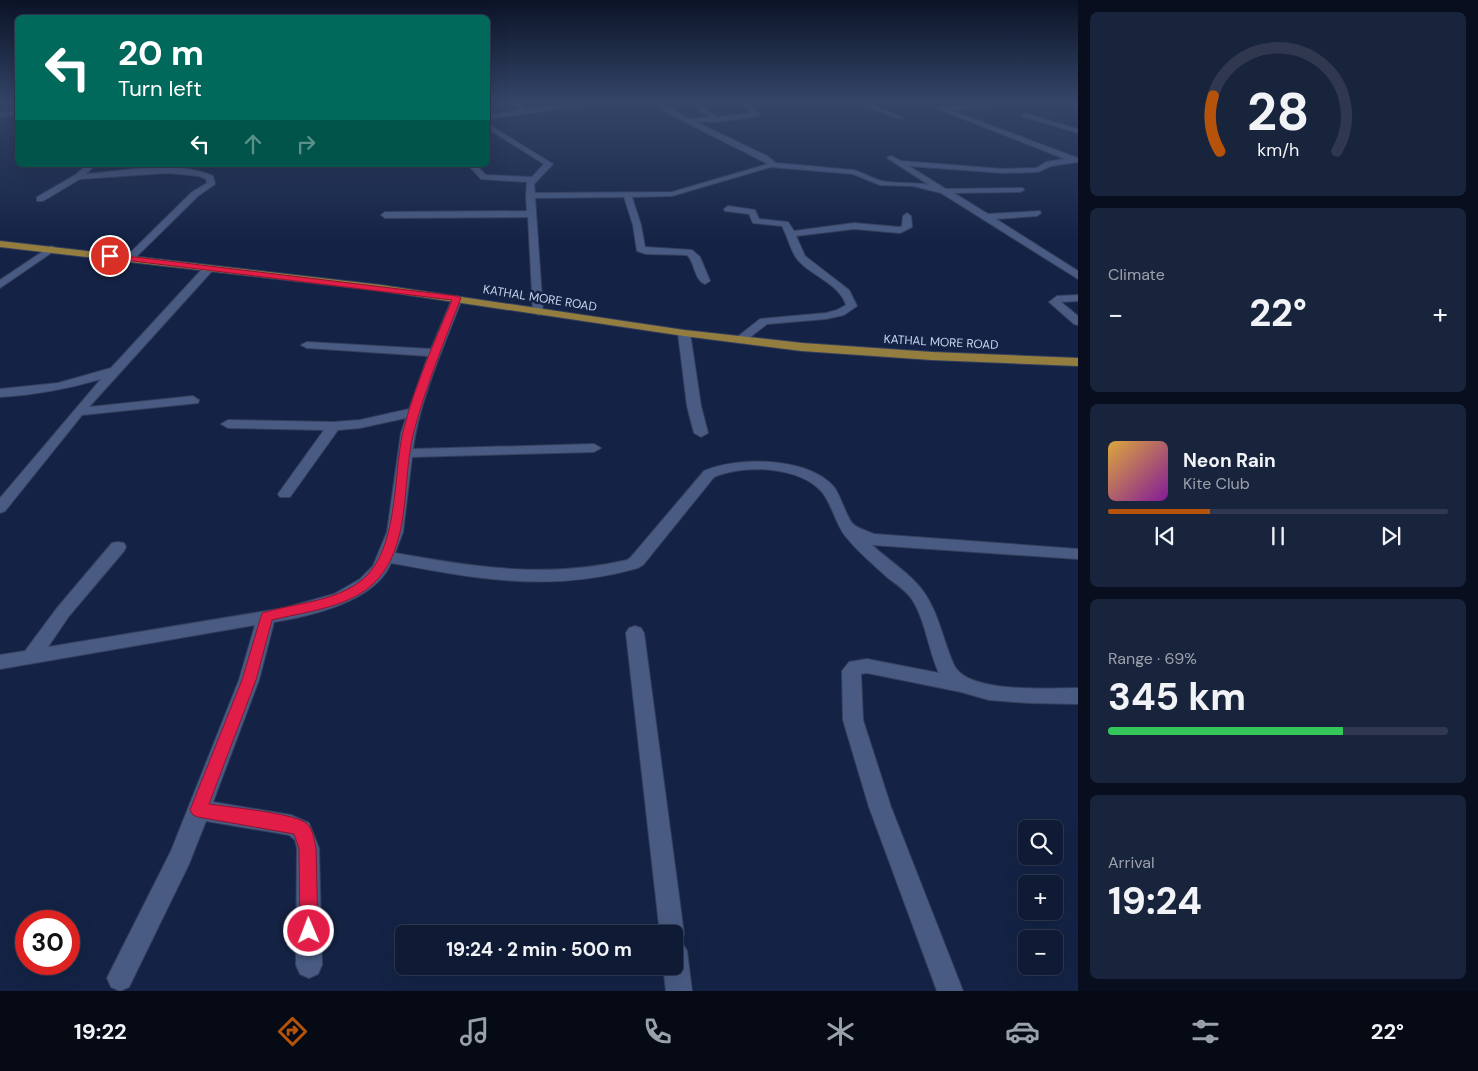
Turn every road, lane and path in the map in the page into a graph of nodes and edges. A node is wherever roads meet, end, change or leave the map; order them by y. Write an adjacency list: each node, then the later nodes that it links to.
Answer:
1 (524, 148): 9 (street)
2 (744, 148): 5 (street)
3 (1044, 148): 4 (street)
4 (1076, 160): 11 (street)
5 (771, 165): 11 (street); 12 (street)
6 (89, 167): 8 (street)
7 (474, 167): 9 (street)
8 (78, 178): 14 (street); 24 (street)
9 (534, 180): 13 (street)
10 (1020, 190): 11 (street)
11 (945, 191): 20 (street)
12 (627, 195): 13 (street); 27 (street)
13 (530, 196): 17 (street)
14 (40, 199)
15 (728, 209): 21 (street)
16 (1037, 213): 20 (street)
17 (532, 214): 18 (street); 31 (street)
18 (385, 215)
19 (906, 216): 21 (street)
20 (988, 217): 26 (street)
21 (792, 234): 34 (street)
22 (0, 244): 23 (main road, KATHAL MORE ROAD)
23 (51, 250): 24 (main road, KATHAL MORE ROAD); 28 (street)
24 (130, 258): 25 (main road, KATHAL MORE ROAD)
25 (208, 269): 29 (main road, KATHAL MORE ROAD); 38 (street)
26 (1078, 276)
27 (705, 281)
28 (0, 285)
29 (457, 298): 31 (main road, KATHAL MORE ROAD); 36 (street)
30 (1078, 298): 32 (street)
31 (538, 312): 33 (main road, KATHAL MORE ROAD)
32 (1078, 322)
33 (684, 333): 34 (main road, KATHAL MORE ROAD); 45 (street)
34 (740, 340): 37 (main road, KATHAL MORE ROAD)
35 (307, 345): 36 (street)
36 (435, 353): 42 (street)
37 (1078, 362)
38 (114, 371): 39 (street); 41 (street)
39 (0, 393)
40 (193, 400): 41 (street)
41 (78, 412): 49 (street)
42 (415, 412): 44 (street); 47 (street)
43 (228, 424): 44 (street)
44 (334, 426): 48 (street)
45 (701, 433)
46 (594, 448): 47 (street)
47 (405, 453): 53 (street)
48 (285, 494)
49 (0, 508)
50 (846, 527): 52 (street); 53 (street); 58 (street)
51 (118, 546): 56 (street)
52 (1078, 554)
53 (385, 557): 54 (street)
54 (266, 617): 56 (street); 60 (street)
55 (635, 634): 61 (street)
56 (31, 657): 57 (street)
57 (0, 662)
58 (960, 685): 59 (street); 66 (street)
59 (1078, 696)
60 (198, 810): 62 (street); 64 (street)
61 (671, 925)
62 (309, 965)
63 (677, 975): 65 (street)
64 (120, 978)
65 (679, 991)
66 (950, 991)

